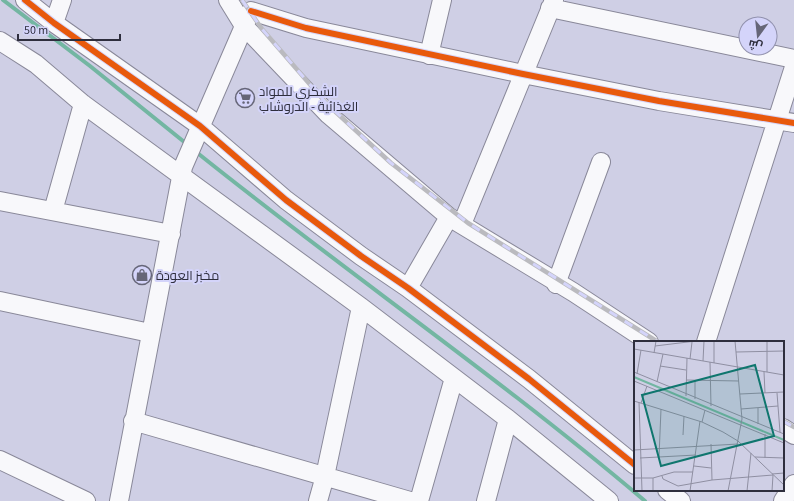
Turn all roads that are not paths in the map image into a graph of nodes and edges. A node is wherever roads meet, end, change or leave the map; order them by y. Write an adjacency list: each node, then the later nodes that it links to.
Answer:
1 (25, 0): 7 (street)
2 (62, 0): 7 (street)
3 (228, 0): 6 (street)
4 (442, 0): 9 (street)
5 (552, 4): 10 (street); 12 (street)
6 (251, 12): 9 (street); 15 (street); 20 (street)
7 (54, 23): 15 (street)
8 (0, 41): 13 (street)
9 (429, 55): 12 (street)
10 (794, 60)
11 (794, 67): 14 (street)
12 (523, 74): 14 (street); 20 (street)
13 (83, 104): 17 (street); 19 (street)
14 (786, 122): 28 (street)
15 (198, 130): 17 (street); 23 (street)
16 (601, 162): 22 (street)
17 (182, 171): 21 (street); 25 (street)
18 (0, 201): 19 (street)
19 (52, 211): 21 (street)
20 (456, 220): 22 (street); 23 (street)
21 (171, 234): 26 (street)
22 (556, 284): 27 (street)
23 (408, 288): 35 (street)
24 (0, 301): 26 (street)
25 (361, 307): 29 (street); 36 (street)
26 (150, 333): 31 (street)
27 (647, 341)
28 (706, 341)
29 (454, 378): 30 (street); 43 (street)
30 (508, 419): 44 (street); 45 (street)
31 (133, 421): 36 (street); 40 (street)
32 (784, 429): 33 (street)
33 (794, 435)
34 (0, 460): 39 (street)
35 (634, 464)
36 (325, 476): 41 (street); 42 (street)
37 (794, 484): 47 (street)
38 (668, 491): 46 (street)
39 (86, 501)
40 (118, 501)
41 (318, 501)
42 (410, 501)
43 (419, 501)
44 (486, 501)
45 (609, 501)
46 (681, 501)
47 (783, 501)

